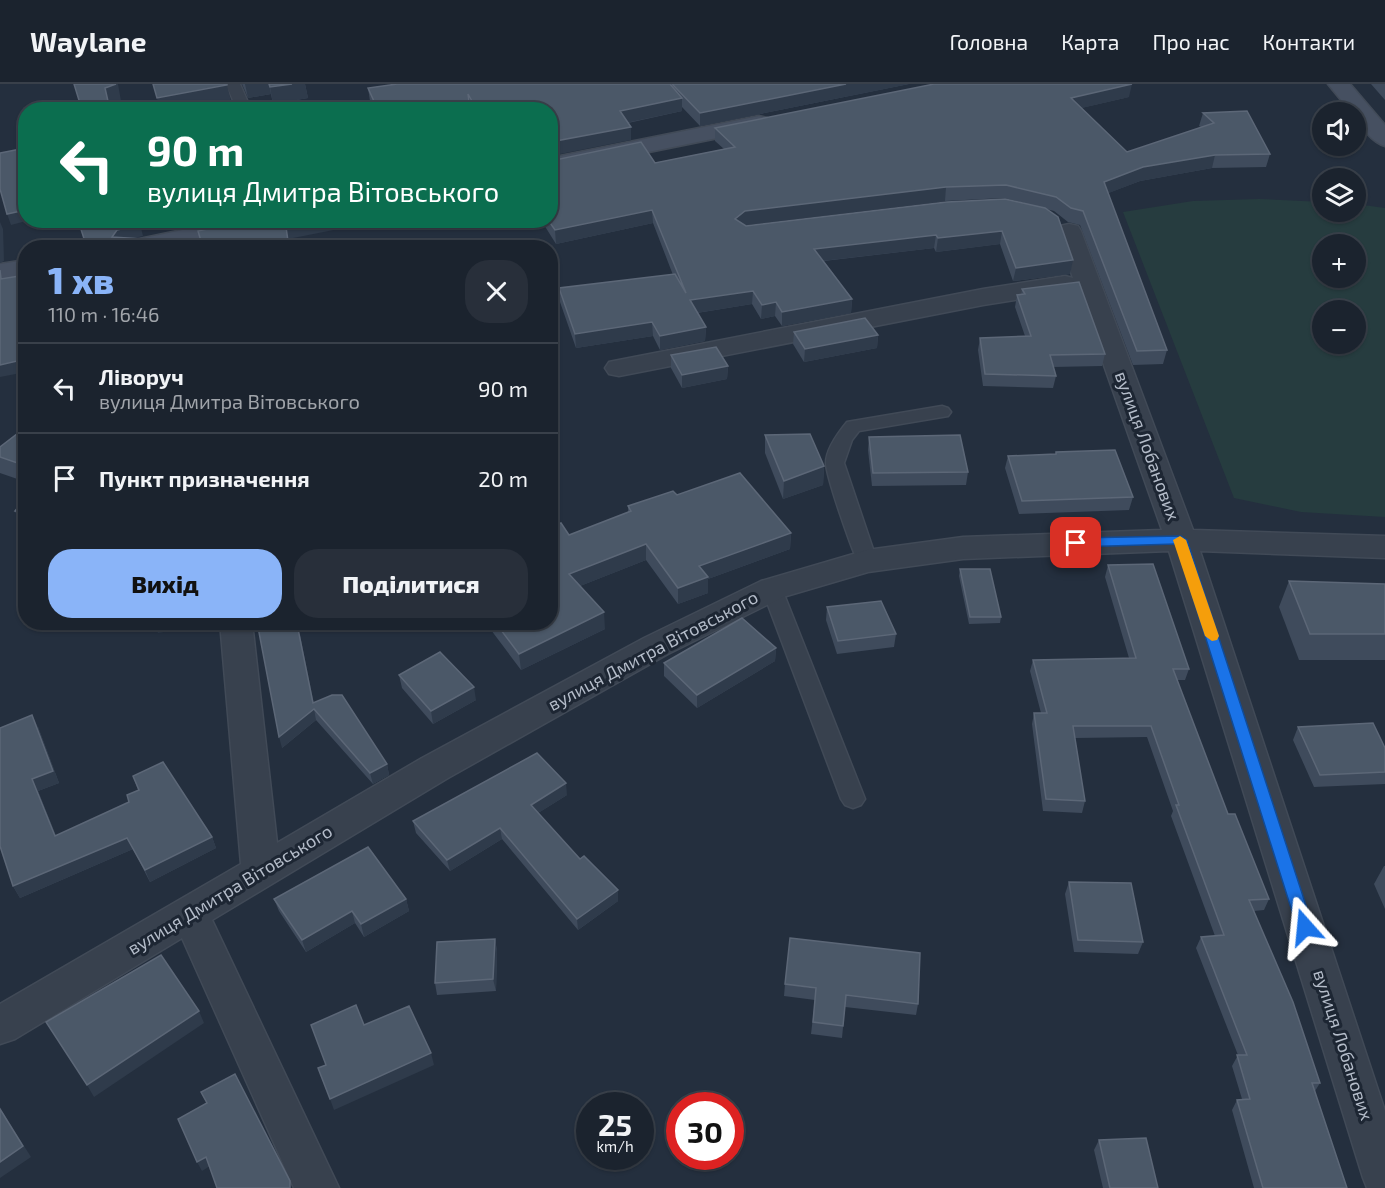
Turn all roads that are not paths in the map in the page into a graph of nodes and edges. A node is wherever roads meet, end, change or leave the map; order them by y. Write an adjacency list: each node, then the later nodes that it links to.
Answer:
1 (233, 84): 3 (lane)
2 (1339, 84): 5 (street)
3 (241, 102)
4 (779, 119): 6 (street)
5 (1385, 139)
6 (558, 163)
7 (1062, 226): 12 (street, вулиця Лобанових)
8 (237, 228): 9 (street)
9 (188, 240)
10 (18, 269): 11 (street)
11 (0, 272)
12 (1088, 283): 13 (street); 15 (street, вулиця Лобанових)
13 (619, 368)
14 (942, 412): 17 (lane)
15 (1181, 540): 16 (street, вулиця Дмитра Вітовського); 17 (street, вулиця Дмитра Вітовського); 24 (street, вулиця Лобанових)
16 (1385, 547)
17 (867, 561): 18 (street, вулиця Дмитра Вітовського)
18 (772, 589): 20 (lane); 21 (street, вулиця Дмитра Вітовського)
19 (237, 630): 21 (street)
20 (853, 799)
21 (261, 871): 22 (street, вулиця Дмитра Вітовського)
22 (190, 914): 23 (street, вулиця Дмитра Вітовського); 25 (street)
23 (0, 1026)
24 (1385, 1178)
25 (317, 1188)

